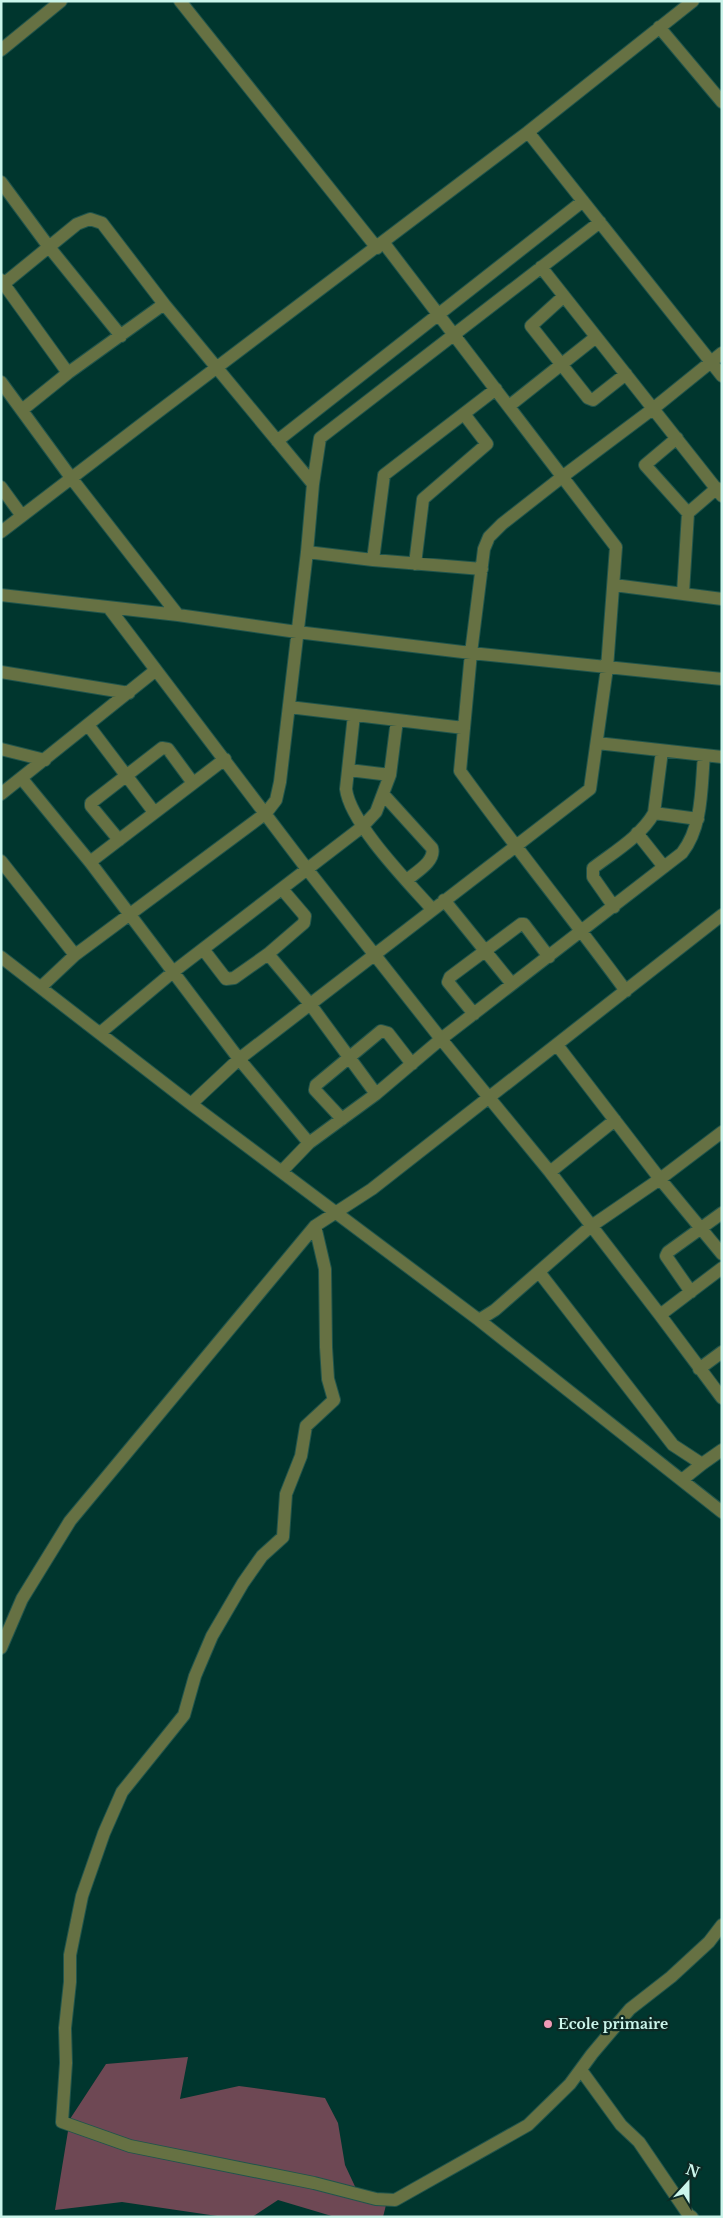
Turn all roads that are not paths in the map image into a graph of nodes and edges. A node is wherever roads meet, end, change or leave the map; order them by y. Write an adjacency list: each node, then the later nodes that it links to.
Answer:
1 (60, 1): 5 (street)
2 (180, 1): 11 (street)
3 (693, 1): 4 (street)
4 (659, 27): 6 (street); 7 (street)
5 (1, 50)
6 (722, 102)
7 (528, 132): 9 (street); 11 (street)
8 (1, 182): 12 (street)
9 (583, 200): 10 (street); 17 (street)
10 (600, 222): 13 (street); 22 (street)
11 (380, 245): 17 (street); 24 (street)
12 (49, 247): 14 (street); 16 (street); 18 (street)
13 (541, 267): 15 (street); 19 (street)
14 (2, 283): 25 (street)
15 (564, 296): 20 (street); 23 (street)
16 (164, 304): 18 (street); 24 (street)
17 (439, 313): 19 (street); 35 (street)
18 (121, 336): 25 (street)
19 (455, 336): 29 (street); 38 (street)
20 (596, 337): 23 (street); 26 (street)
21 (722, 353): 22 (street)
22 (710, 362): 27 (street); 31 (street)
23 (561, 365): 26 (street); 30 (street)
24 (217, 367): 35 (street); 37 (street)
25 (68, 373): 32 (street)
26 (626, 374): 31 (street)
27 (722, 376)
28 (1, 382): 32 (street)
29 (496, 388): 30 (street); 33 (street)
30 (509, 406): 36 (street)
31 (654, 408): 34 (street); 36 (street)
32 (22, 410): 37 (street)
33 (464, 414): 45 (street); 46 (street)
34 (677, 438): 40 (street); 41 (street)
35 (277, 441): 38 (street)
36 (562, 477): 47 (street); 48 (street)
37 (72, 479): 42 (street); 53 (street)
38 (313, 484): 44 (street)
39 (1, 487): 42 (street)
40 (719, 492): 41 (street)
41 (688, 514): 49 (street)
42 (22, 516): 43 (street)
43 (1, 532)
44 (307, 552): 45 (street); 54 (street)
45 (373, 560): 46 (street)
46 (416, 564): 47 (street)
47 (482, 569): 55 (street)
48 (614, 585): 49 (street); 56 (street)
49 (682, 593): 51 (street)
50 (1, 595): 52 (street)
51 (722, 598)
52 (109, 608): 53 (street); 57 (street)
53 (178, 615): 54 (street)
54 (297, 632): 55 (street); 61 (street)
55 (471, 653): 56 (street); 65 (street)
56 (607, 668): 59 (street); 66 (street)
57 (156, 670): 60 (street); 71 (street)
58 (1, 672): 60 (street)
59 (722, 679)
60 (129, 692): 64 (street)
61 (289, 707): 62 (street); 81 (street)
62 (354, 715): 63 (street); 73 (street)
63 (397, 720): 65 (street); 75 (street)
64 (88, 726): 72 (street); 74 (street)
65 (464, 728): 87 (street)
66 (597, 742): 68 (street); 87 (street)
67 (1, 749): 72 (street)
68 (662, 751): 69 (street); 82 (street)
69 (704, 755): 70 (street); 83 (street)
70 (722, 757)
71 (225, 759): 77 (street); 81 (street)
72 (45, 760): 76 (street)
73 (349, 770): 75 (street); 84 (street)
74 (126, 775): 77 (street); 80 (street); 86 (street)
75 (390, 776): 79 (street)
76 (22, 779): 78 (street); 89 (street)
77 (193, 783): 80 (street)
78 (1, 794)
79 (383, 794): 84 (street); 92 (street)
80 (154, 812): 86 (street)
81 (266, 812): 91 (street); 97 (street)
82 (654, 812): 83 (street); 85 (street)
83 (698, 819): 90 (street)
84 (362, 826): 91 (street); 92 (street)
85 (637, 833): 90 (street); 95 (street)
86 (118, 840): 89 (street)
87 (514, 846): 94 (street); 99 (street)
88 (1, 861): 104 (street)
89 (90, 862): 97 (street)
90 (664, 867): 95 (street)
91 (307, 868): 93 (street); 103 (street)
92 (407, 880): 96 (street)
93 (282, 889): 100 (street); 102 (street)
94 (444, 900): 96 (street); 101 (street)
95 (614, 907): 99 (street)
96 (432, 909): 103 (street)
97 (130, 915): 104 (street); 107 (street)
98 (722, 915): 110 (street)
99 (582, 931): 106 (street); 110 (street)
100 (203, 949): 102 (street); 107 (street)
101 (484, 952): 106 (street); 108 (street); 112 (street)
102 (268, 954): 111 (street)
103 (375, 954): 111 (street); 114 (street)
104 (75, 955): 109 (street)
105 (1, 957): 109 (street)
106 (549, 957): 108 (street)
107 (173, 972): 113 (street); 117 (street)
108 (512, 984): 112 (street)
109 (42, 987): 113 (street)
110 (626, 991): 115 (street)
111 (310, 1004): 116 (street); 117 (street)
112 (474, 1014): 114 (street)
113 (100, 1033): 121 (street)
114 (441, 1038): 118 (street); 120 (street)
115 (557, 1045): 120 (street); 123 (street)
116 (349, 1057): 118 (street); 119 (street); 122 (street)
117 (239, 1059): 121 (street); 125 (street)
118 (412, 1064): 119 (street)
119 (376, 1094): 122 (street)
120 (490, 1098): 127 (street); 129 (street)
121 (190, 1104): 126 (street)
122 (342, 1120): 125 (street)
123 (615, 1120): 127 (street); 128 (street)
124 (722, 1132): 128 (street)
125 (309, 1143): 126 (street)
126 (282, 1171): 129 (street)
127 (550, 1172): 132 (street)
128 (660, 1179): 132 (street); 133 (street)
129 (336, 1213): 131 (street); 139 (street)
130 (722, 1213): 133 (street)
131 (315, 1226): 147 (street); 149 (street)
132 (590, 1226): 136 (street); 138 (street)
133 (701, 1230): 134 (street); 137 (street)
134 (722, 1254)
135 (722, 1268): 137 (street)
136 (539, 1272): 139 (street); 144 (street)
137 (690, 1292): 138 (street)
138 (660, 1314): 141 (street)
139 (479, 1320): 145 (street)
140 (722, 1352): 141 (street)
141 (699, 1369): 142 (street)
142 (722, 1398)
143 (722, 1450): 144 (street)
144 (702, 1464): 145 (street)
145 (682, 1480): 146 (street)
146 (722, 1512)
147 (1, 1648)
148 (722, 1926): 149 (street)
149 (581, 2070): 150 (street)
150 (692, 2217)

